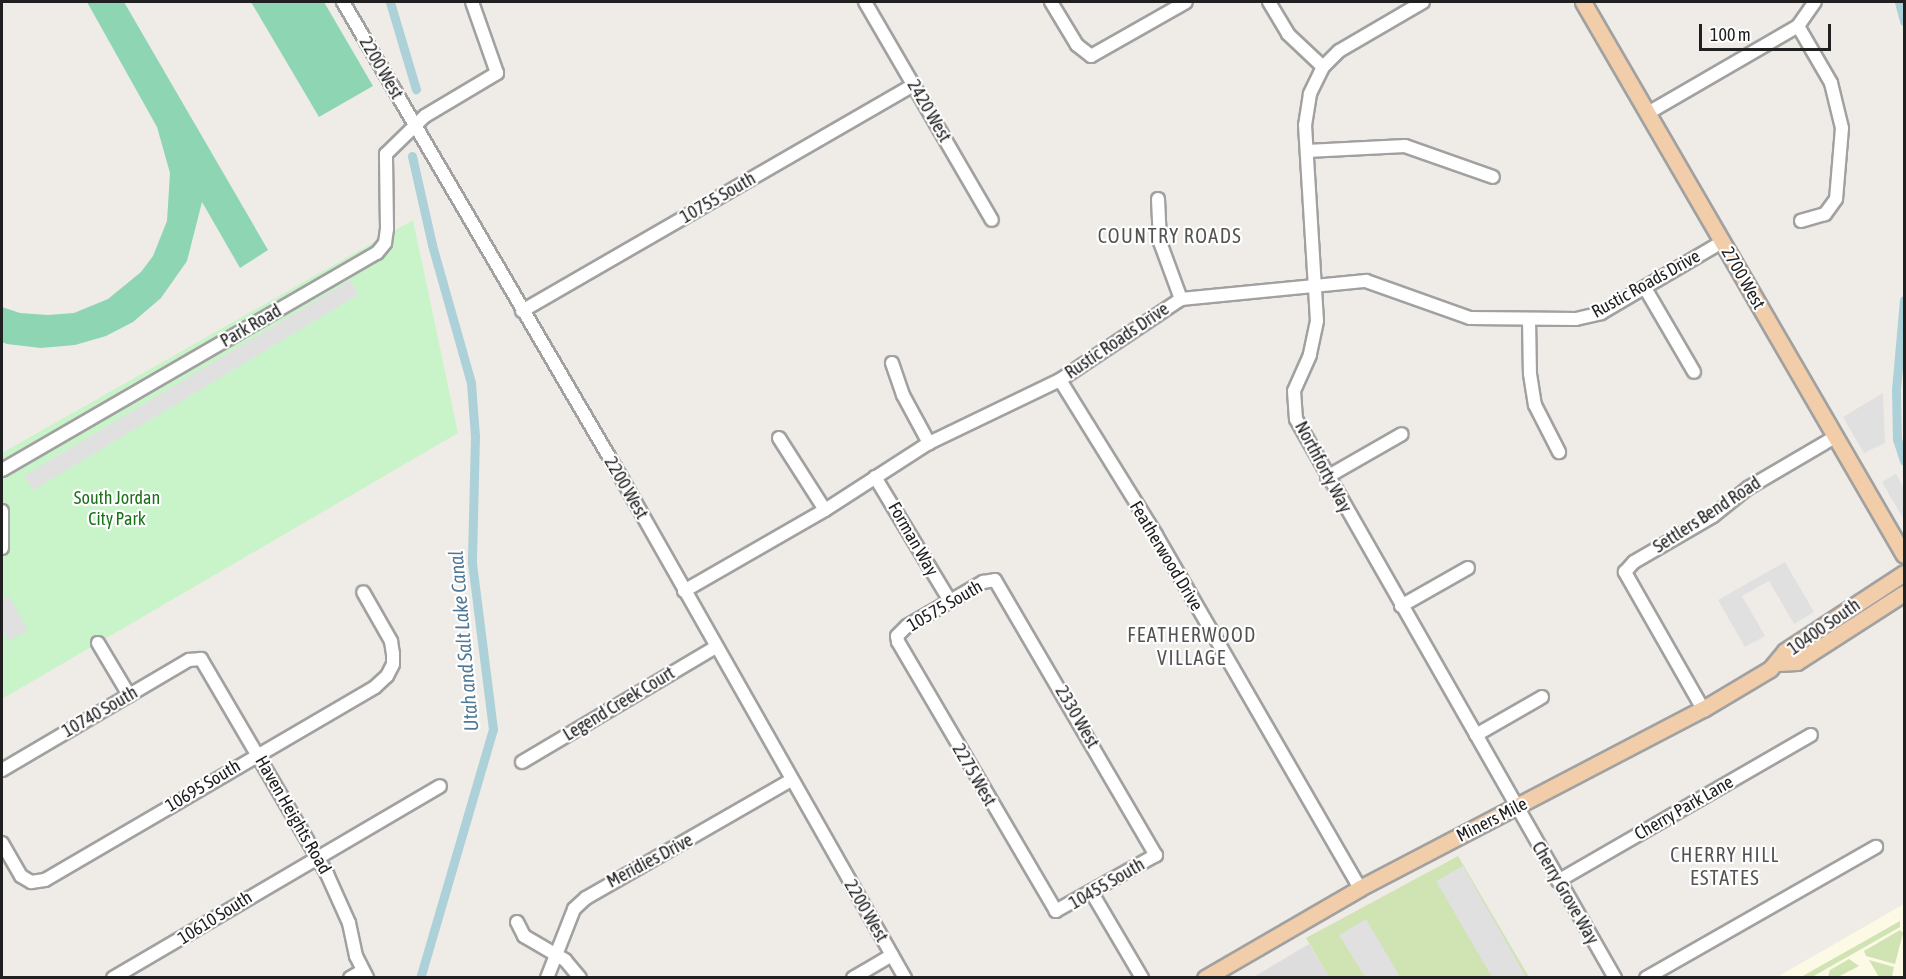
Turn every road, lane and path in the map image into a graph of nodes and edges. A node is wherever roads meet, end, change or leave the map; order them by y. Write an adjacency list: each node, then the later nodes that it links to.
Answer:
1 (343, 2): 14 (street, 2200 West)
2 (472, 2): 14 (street, Park Road)
3 (866, 2): 12 (street, 2420 West)
4 (1052, 2): 5 (street)
5 (1186, 2)
6 (1269, 2): 11 (street)
7 (1424, 2): 11 (street, Northforty Way)
8 (1583, 2): 13 (main road, 2700 West)
9 (1815, 2): 10 (street)
10 (1798, 26): 13 (street); 19 (street)
11 (1323, 67): 15 (street, Northforty Way)
12 (914, 85): 18 (street, 2420 West); 24 (street, 10755 South)
13 (1647, 113): 20 (main road, 2700 West)
14 (415, 126): 24 (street, 2200 West); 34 (street, Park Road)
15 (1306, 151): 16 (street); 21 (street, Northforty Way)
16 (1493, 177)
17 (1158, 199): 23 (street)
18 (992, 220)
19 (1801, 221)
20 (1722, 242): 22 (street, Rustic Roads Drive); 30 (main road, 2700 West)
21 (1314, 285): 23 (street, Rustic Roads Drive); 25 (street, Rustic Roads Drive); 36 (street, Northforty Way)
22 (1644, 288): 25 (street, Rustic Roads Drive); 27 (street)
23 (1181, 299): 28 (street, Rustic Roads Drive)
24 (522, 311): 44 (street, 2200 West)
25 (1529, 319): 33 (street)
26 (892, 363): 32 (street)
27 (1694, 372)
28 (1060, 380): 32 (street, Rustic Roads Drive); 70 (street, Featherwood Drive)
29 (1402, 434): 36 (street)
30 (1835, 437): 40 (main road, 2700 West); 56 (street, Settlers Bend Road)
31 (779, 438): 37 (street)
32 (929, 443): 35 (street, Rustic Roads Drive)
33 (1559, 452)
34 (2, 470)
35 (875, 477): 37 (street, Rustic Roads Drive); 47 (street, Forman Way)
36 (1327, 477): 48 (street, Northforty Way)
37 (825, 510): 44 (street, Rustic Roads Drive)
38 (2, 511): 39 (street)
39 (2, 548)
40 (1905, 555)
41 (1468, 568): 48 (street)
42 (1905, 573): 53 (main road, 10400 South)
43 (995, 580): 47 (street, 10575 South); 67 (street, 2330 West)
44 (684, 591): 51 (street, 2200 West)
45 (363, 592): 59 (street, 10695 South)
46 (1905, 593): 53 (main road, 10400 South)
47 (950, 602): 49 (street, 10575 South)
48 (1401, 606): 57 (street, Northforty Way)
49 (897, 636): 72 (street, 2275 West)
50 (98, 643): 54 (street)
51 (716, 647): 60 (street, Legend Creek Court); 62 (street, 2200 West)
52 (201, 659): 54 (street, 10740 South); 59 (street, Haven Heights Road)
53 (1778, 663): 56 (main road, Miners Mile)
54 (129, 695): 61 (street, 10740 South)
55 (1542, 697): 57 (street)
56 (1703, 709): 64 (main road, Miners Mile)
57 (1476, 735): 64 (street, Northforty Way)
58 (1811, 735): 69 (street, Cherry Park Lane)
59 (258, 754): 65 (street, 10695 South); 68 (street, Haven Heights Road)
60 (522, 762)
61 (2, 770)
62 (791, 780): 74 (street, Meridies Drive); 75 (street, 2200 West)
63 (440, 786): 68 (street, 10610 South)
64 (1516, 807): 69 (street, Cherry Grove Way); 70 (main road, Miners Mile)
65 (2, 843)
66 (1876, 847): 86 (street)
67 (1156, 855): 71 (street, 10455 South)
68 (317, 857): 76 (street, Haven Heights Road); 77 (street, 10610 South)
69 (1558, 880): 85 (street, Cherry Grove Way)
70 (1360, 888): 84 (main road, Miners Mile)
71 (1092, 893): 72 (street, 10455 South); 83 (street)
72 (1056, 911)
73 (517, 922): 74 (street)
74 (555, 953): 79 (street, Meridies Drive); 80 (street)
75 (892, 955): 81 (street); 82 (street, 2200 West)
76 (365, 974): 78 (street)
77 (113, 978)
78 (350, 978)
79 (548, 978)
80 (580, 978)
81 (853, 978)
82 (905, 978)
83 (1142, 978)
84 (1205, 978)
85 (1615, 978)
86 (1646, 978)

